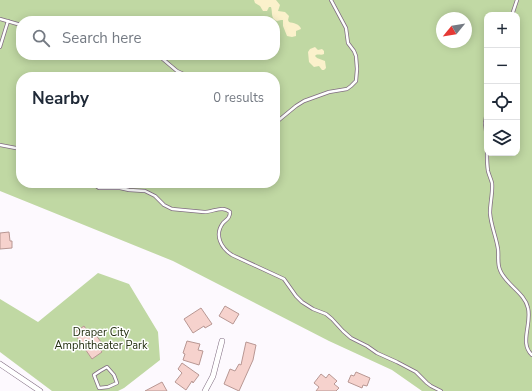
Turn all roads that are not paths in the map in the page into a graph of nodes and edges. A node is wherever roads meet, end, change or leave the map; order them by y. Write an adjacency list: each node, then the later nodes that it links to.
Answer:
1 (331, 0): 10 (lane)
2 (517, 0): 3 (lane)
3 (513, 12)
4 (0, 19): 5 (lane)
5 (8, 21): 6 (lane); 7 (lane)
6 (16, 23)
7 (0, 47)
8 (164, 60): 9 (lane)
9 (180, 72)
10 (280, 119)
11 (0, 145): 12 (lane)
12 (16, 148)
13 (487, 156): 18 (lane)
14 (99, 188): 15 (lane)
15 (120, 188)
16 (120, 188): 23 (lane)
17 (222, 341): 22 (street)
18 (532, 355)
19 (0, 364): 21 (street)
20 (99, 390): 20 (lane)
21 (40, 391)
22 (205, 391)
23 (441, 391)

